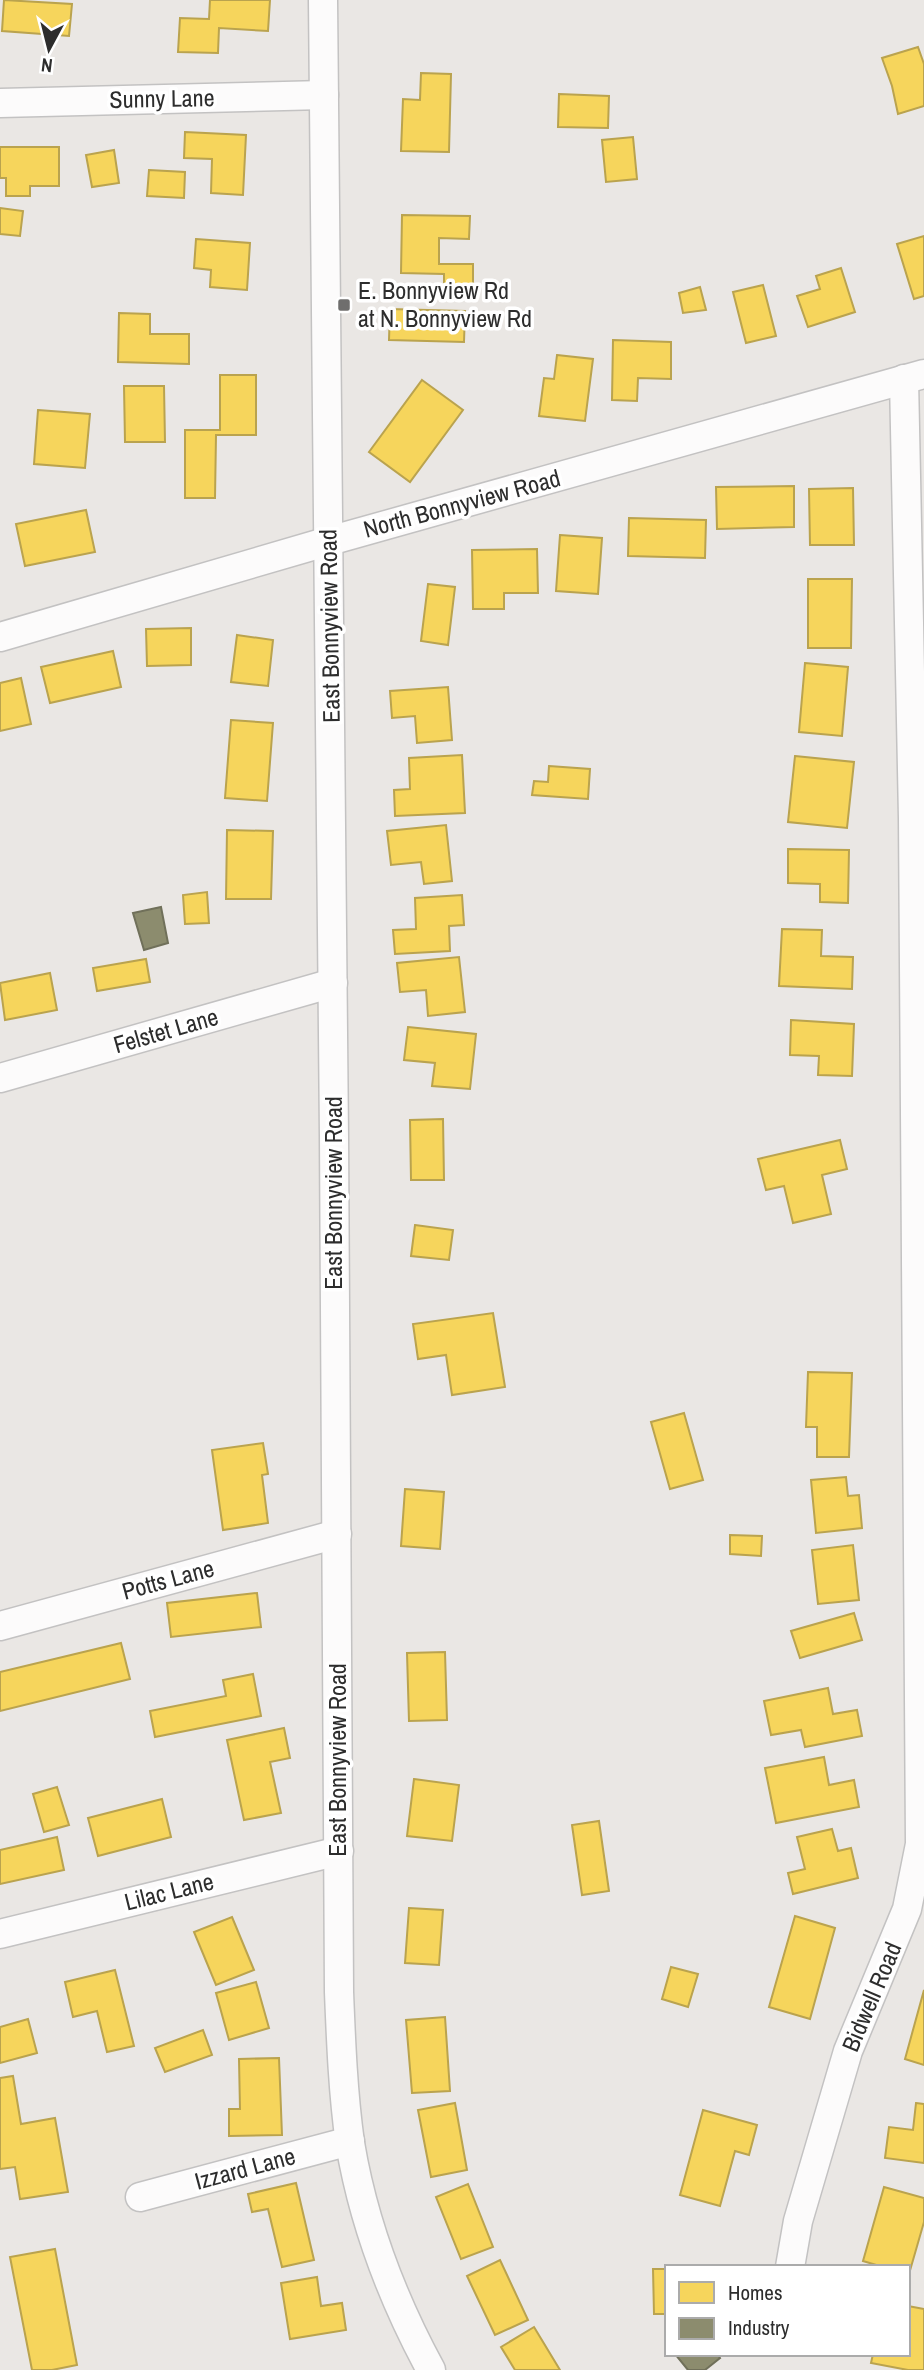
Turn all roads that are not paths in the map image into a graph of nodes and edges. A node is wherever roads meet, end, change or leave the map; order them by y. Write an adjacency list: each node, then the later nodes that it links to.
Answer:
1 (323, 0): 2 (street, East Bonnyview Road)
2 (324, 95): 3 (street, Sunny Lane); 5 (street, East Bonnyview Road)
3 (0, 103)
4 (914, 376): 5 (street, North Bonnyview Road); 15 (street, Bidwell Road)
5 (329, 541): 6 (street, North Bonnyview Road); 7 (street, East Bonnyview Road)
6 (0, 637)
7 (333, 983): 8 (street, Felstet Lane); 9 (street, East Bonnyview Road)
8 (0, 1078)
9 (337, 1534): 10 (street, Potts Lane); 11 (street, East Bonnyview Road)
10 (0, 1626)
11 (339, 1851): 12 (street, Lilac Lane); 13 (street, East Bonnyview Road)
12 (0, 1934)
13 (350, 2141): 14 (street, Izzard Lane); 16 (street, East Bonnyview Road)
14 (140, 2197)
15 (789, 2265)
16 (431, 2370)

